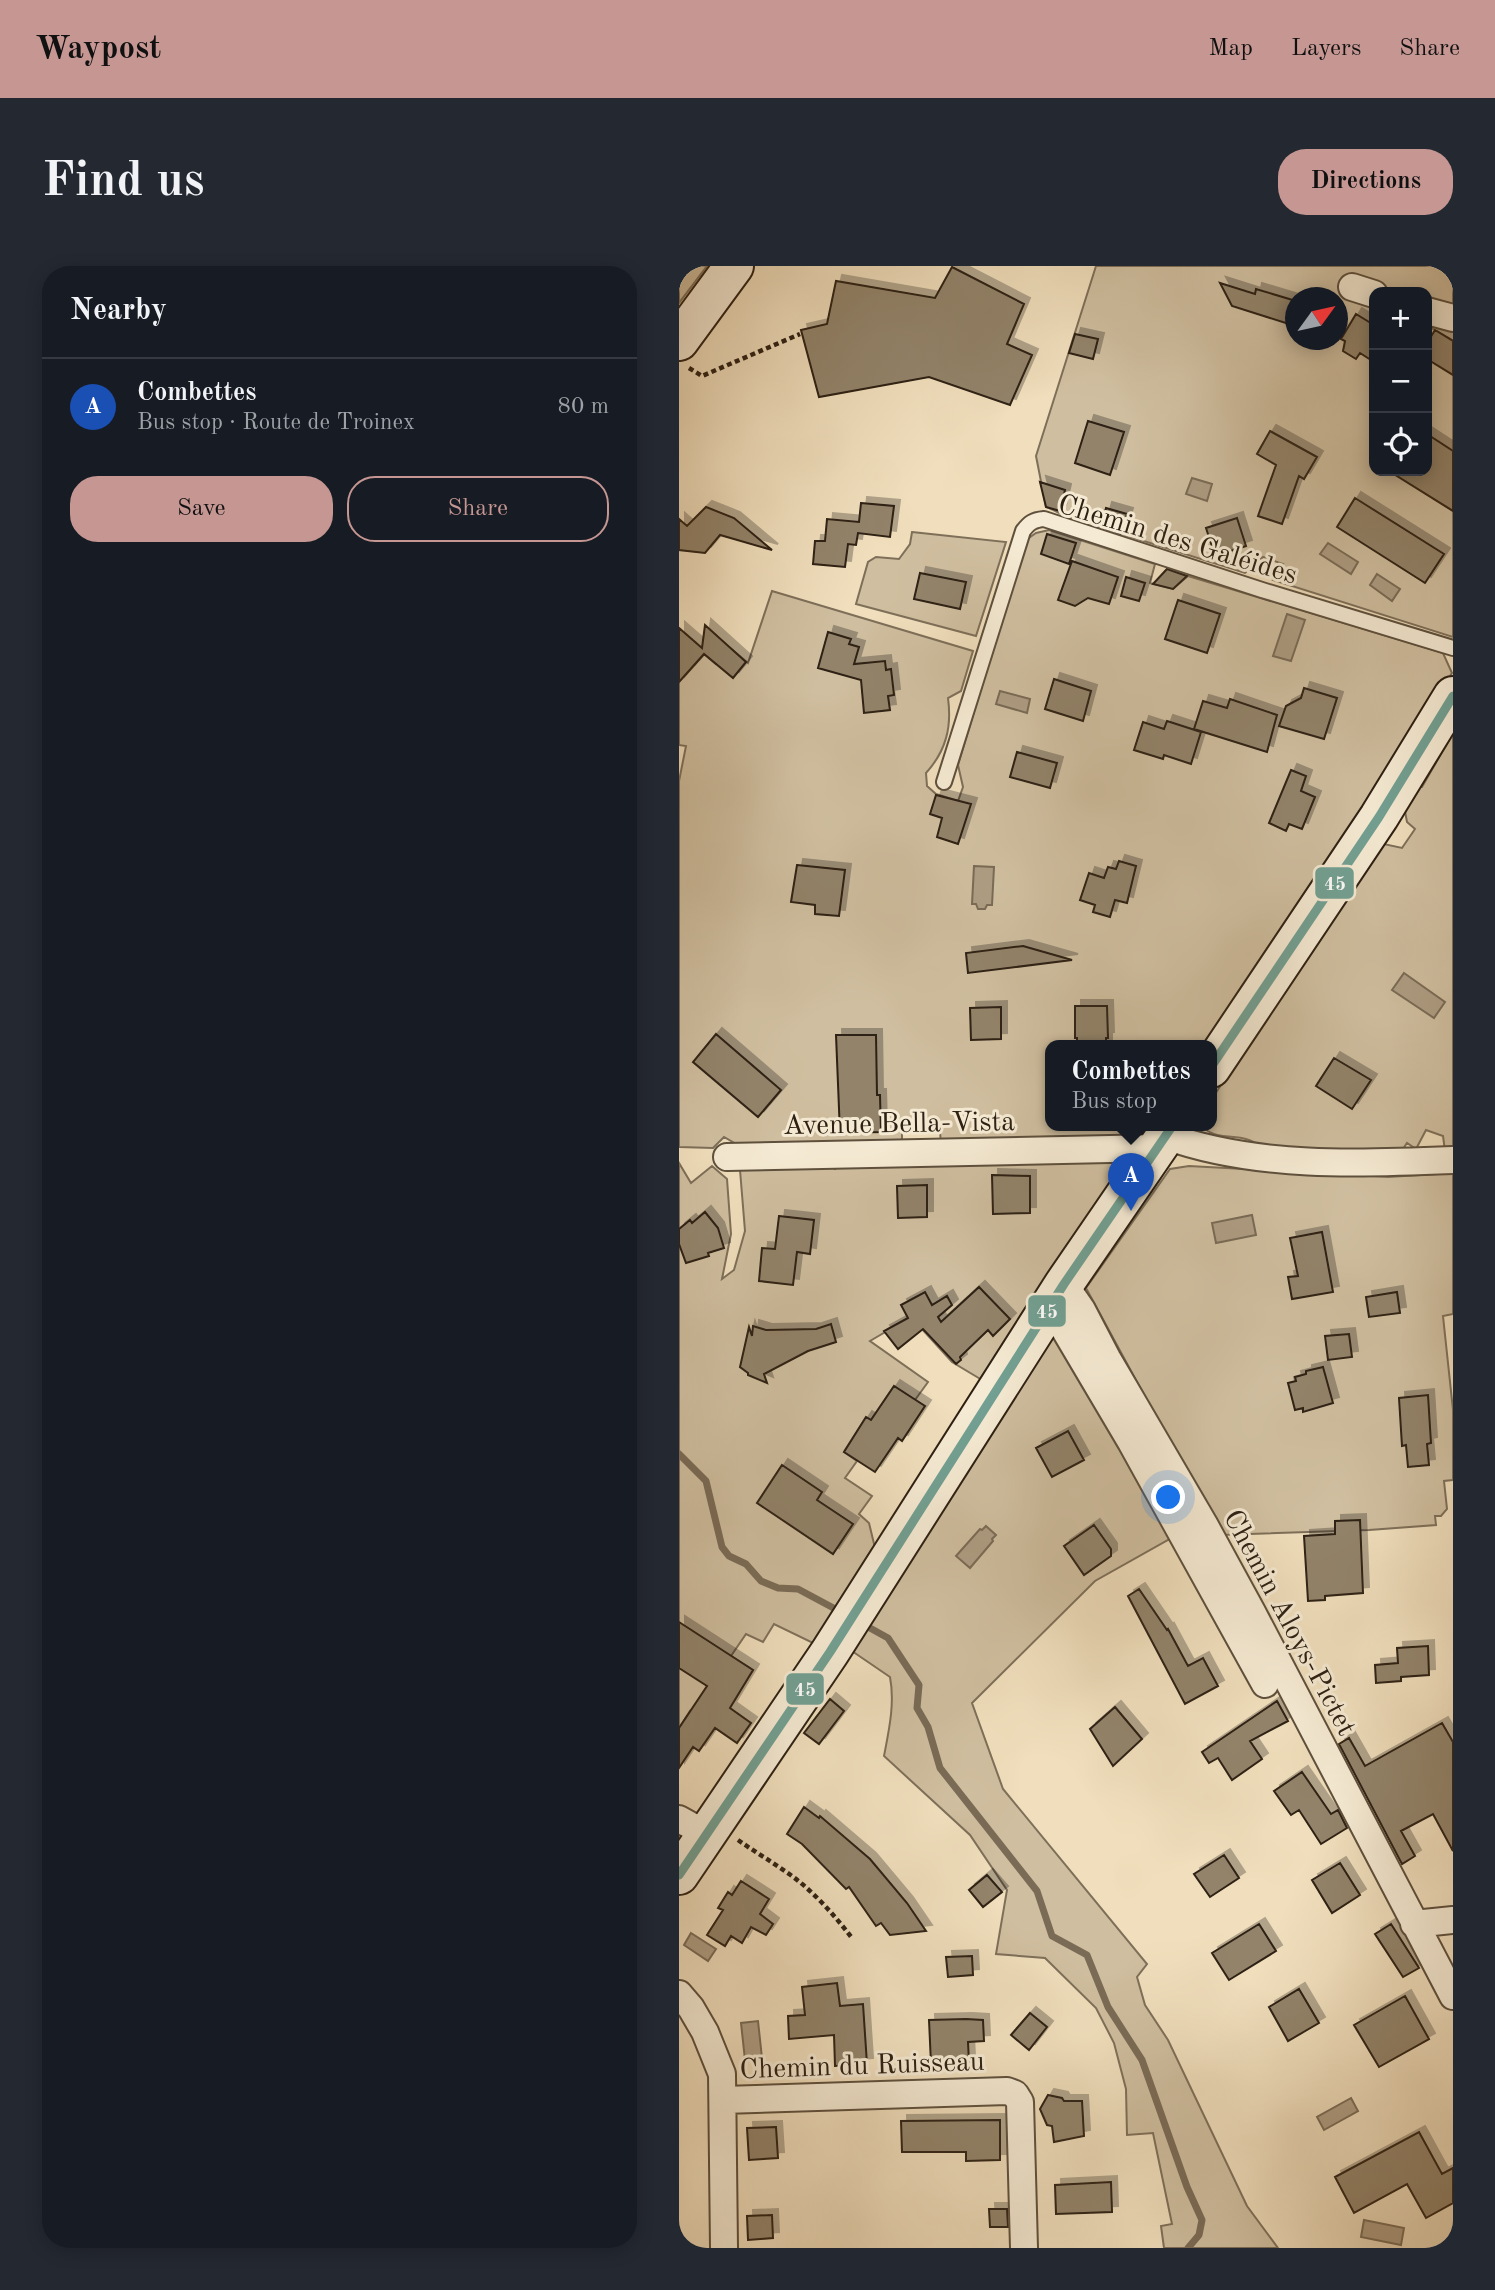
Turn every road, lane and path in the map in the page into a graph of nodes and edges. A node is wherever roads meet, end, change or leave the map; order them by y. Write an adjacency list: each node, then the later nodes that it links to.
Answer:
1 (734, 266): 5 (street)
2 (1432, 312): 3 (street)
3 (1453, 318)
4 (800, 334): 5 (path)
5 (681, 352)
6 (1453, 648): 8 (lane, Chemin des Galéides)
7 (1453, 695): 9 (street)
8 (944, 782)
9 (1217, 1060)
10 (1165, 1136): 11 (street, Avenue Bella-Vista); 12 (street); 13 (street)
11 (727, 1157)
12 (1453, 1160)
13 (1057, 1295): 14 (street); 15 (street); 18 (street, Chemin Aloys-Pictet)
14 (1265, 1684)
15 (704, 1829): 16 (street); 19 (path)
16 (679, 1875)
17 (1453, 1920): 18 (street)
18 (1414, 1924): 21 (street, Chemin Aloys-Pictet)
19 (852, 1938)
20 (679, 1994): 22 (street)
21 (1453, 1996)
22 (723, 2101): 24 (street); 25 (street, Chemin du Ruisseau)
23 (1453, 2245): 26 (path)
24 (724, 2248)
25 (1024, 2248)
26 (1448, 2248)

